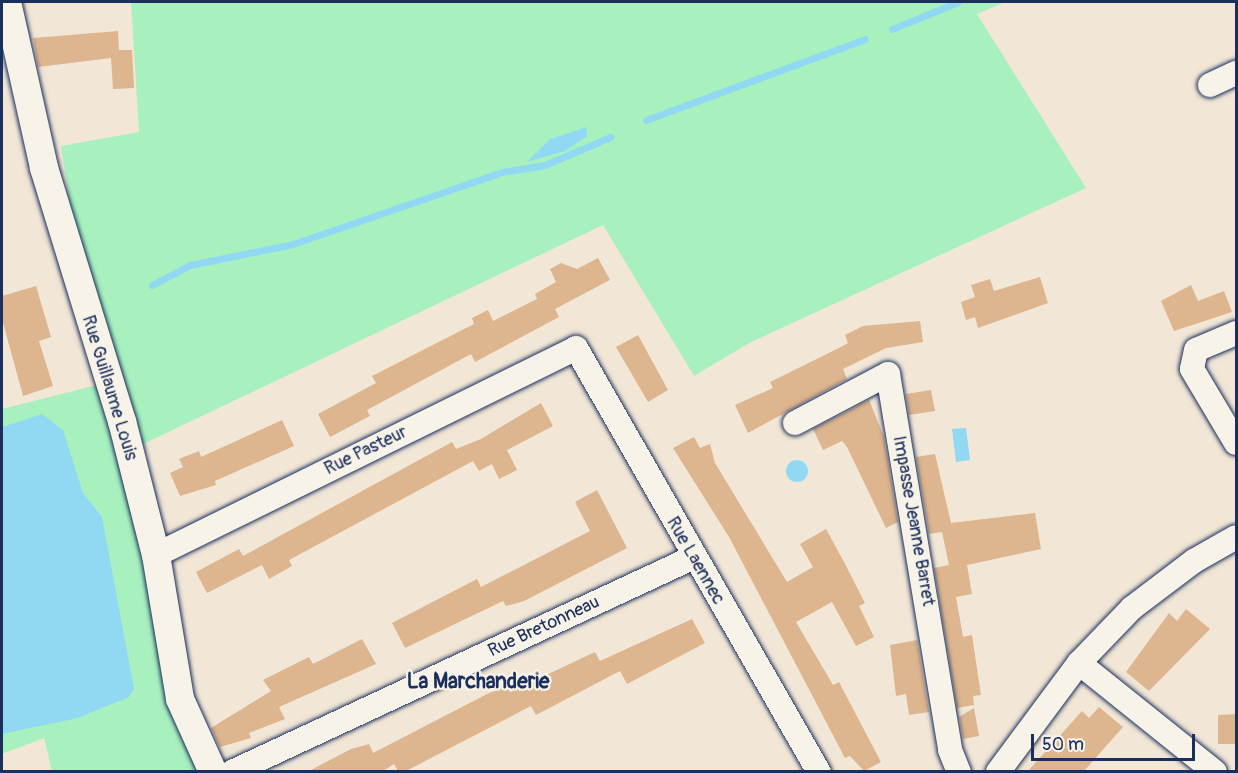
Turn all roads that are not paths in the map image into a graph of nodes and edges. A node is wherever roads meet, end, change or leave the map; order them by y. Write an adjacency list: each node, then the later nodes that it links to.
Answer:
1 (8, 2): 9 (street, Rue Guillaume Louis)
2 (1236, 73): 3 (street)
3 (1210, 85)
4 (1236, 333): 7 (street)
5 (576, 348): 9 (street, Rue Pasteur); 10 (street, Rue Laennec)
6 (795, 423): 15 (street, Impasse Jeanne Barret)
7 (1236, 443)
8 (1236, 537): 11 (street)
9 (156, 555): 12 (street, Rue Guillaume Louis)
10 (692, 558): 13 (street, Rue Bretonneau); 14 (street, Rue Laennec)
11 (1079, 663): 16 (street); 17 (street)
12 (213, 771)
13 (232, 771)
14 (819, 771)
15 (959, 771)
16 (998, 771)
17 (1215, 771)

